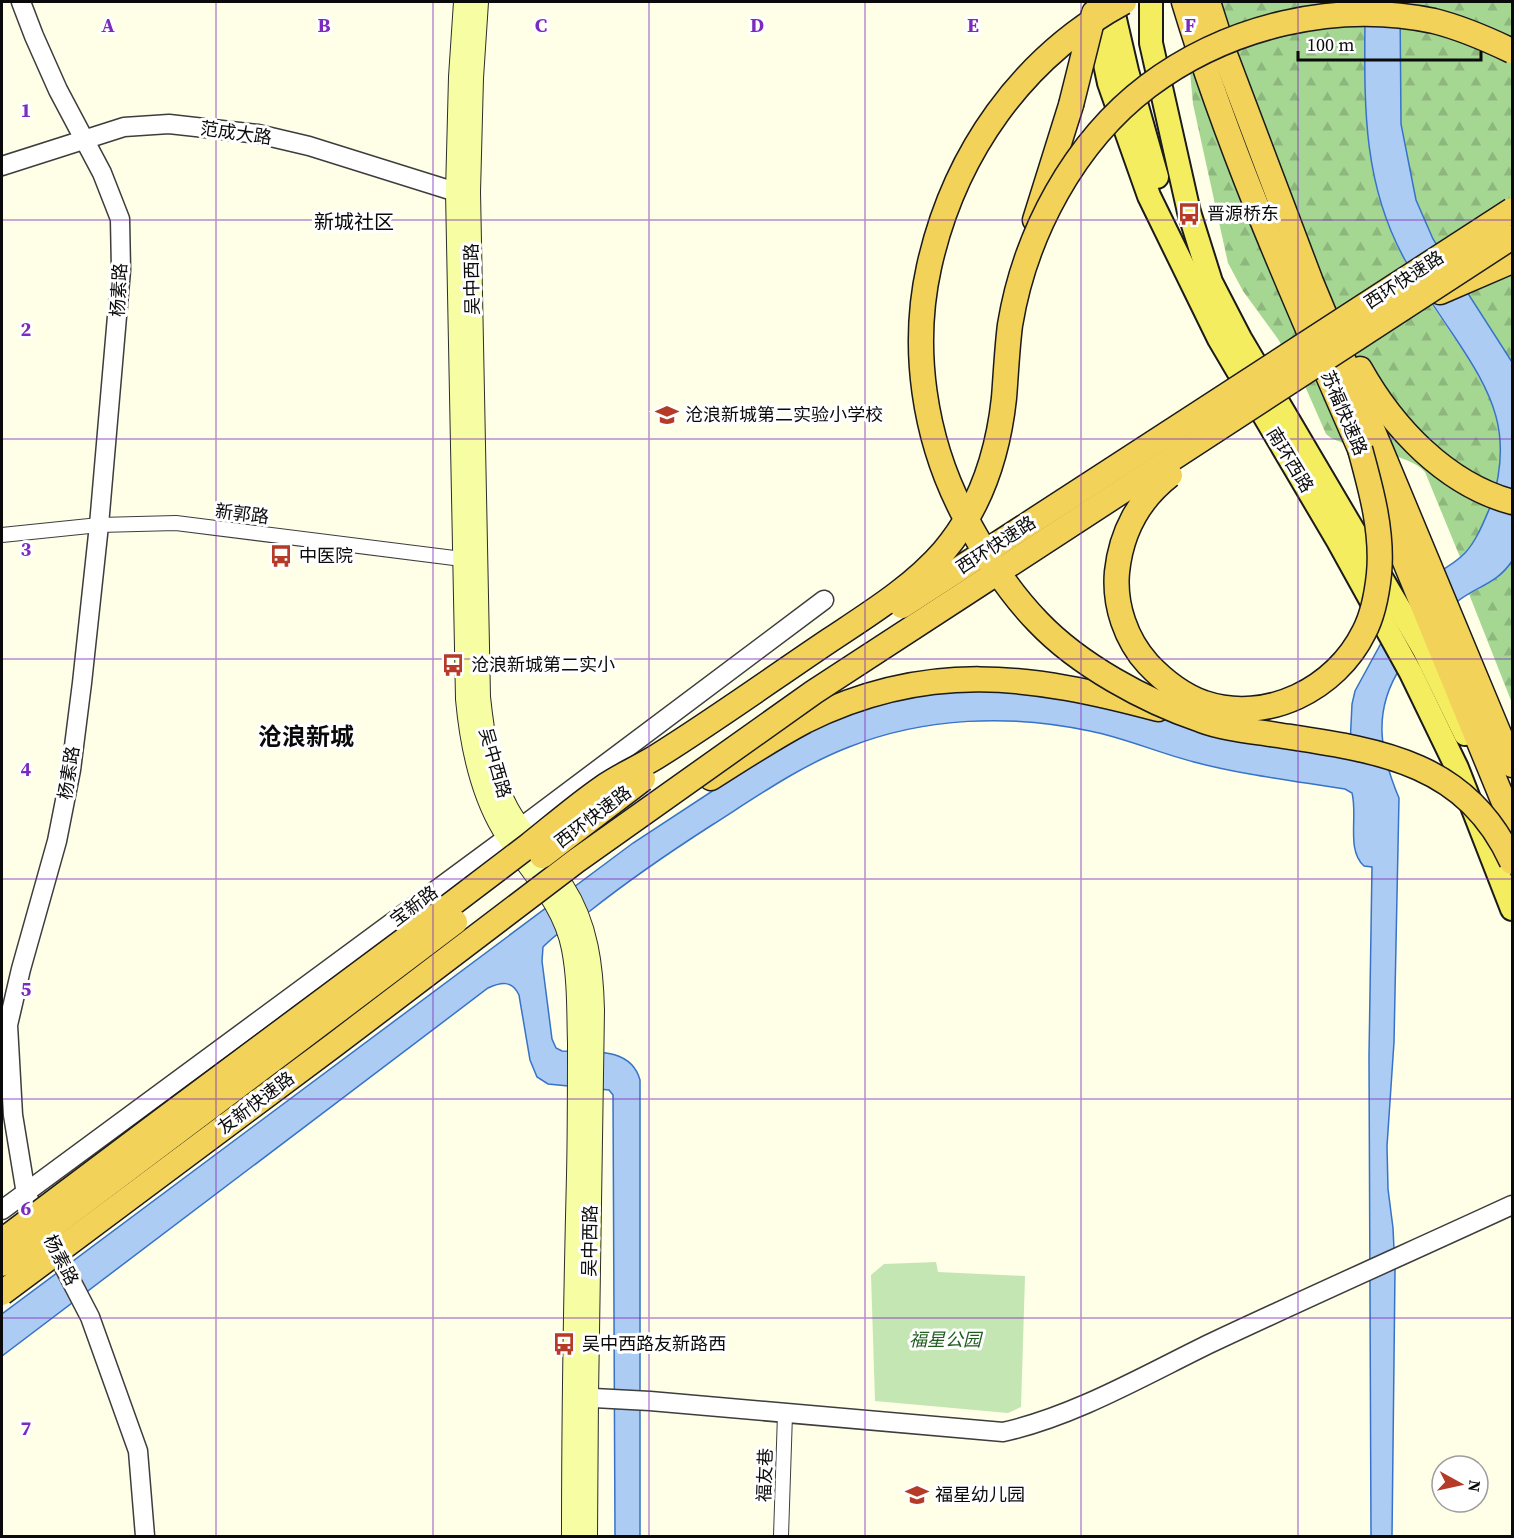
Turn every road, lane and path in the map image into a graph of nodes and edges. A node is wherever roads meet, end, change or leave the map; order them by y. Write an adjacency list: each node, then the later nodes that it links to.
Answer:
1 (21, 2): 14 (street, 杨素路)
2 (464, 2): 16 (main road, 吴中西路)
3 (478, 2): 16 (main road, 吴中西路)
4 (1094, 2): 19 (main road, 南环西路); 23 (highway, bridge)
5 (1111, 2): 19 (main road)
6 (1124, 2): 33 (highway, bridge)
7 (1139, 2): 12 (main road)
8 (1151, 2): 12 (main road, 南环西路)
9 (1167, 2): 12 (main road)
10 (1184, 2): 25 (highway, 苏福快速路, bridge)
11 (1208, 2): 21 (highway, 苏福快速路)
12 (1152, 49): 38 (main road, 南环西路)
13 (1512, 51): 23 (highway, bridge)
14 (84, 139): 15 (street, 范成大路); 16 (street, 范成大路); 27 (street, 杨素路)
15 (2, 166)
16 (463, 192): 29 (main road, 吴中西路)
17 (1512, 210): 32 (highway, 西环快速路, bridge)
18 (1512, 237): 22 (highway, 西环快速路, bridge)
19 (1178, 255): 42 (main road, 南环西路)
20 (1512, 261): 22 (highway, bridge)
21 (1311, 282): 26 (highway, bridge); 34 (highway, 苏福快速路, bridge)
22 (1403, 309): 24 (highway, 西环快速路, bridge)
23 (1012, 317): 31 (highway, bridge)
24 (1299, 378): 25 (highway, bridge); 39 (highway, 西环快速路, bridge)
25 (1360, 449): 36 (highway, 苏福快速路, bridge)
26 (1512, 502)
27 (99, 525): 28 (street, 新郭路); 29 (street, 新郭路); 44 (street, 杨素路)
28 (2, 535)
29 (471, 560): 37 (main road, 吴中西路)
30 (824, 600): 37 (street, 宝新路)
31 (862, 619): 32 (highway, bridge); 37 (highway, bridge)
32 (801, 672): 35 (highway, 西环快速路)
33 (1204, 721): 39 (highway, bridge); 40 (highway, bridge)
34 (1512, 765)
35 (653, 771): 37 (highway, bridge); 41 (highway, 西环快速路, bridge)
36 (1512, 822)
37 (522, 834): 44 (street, 宝新路); 47 (highway, bridge); 50 (main road, 吴中西路)
38 (1512, 852)
39 (576, 861): 43 (highway, 西环快速路, bridge)
40 (1512, 862)
41 (490, 895): 48 (highway, 友新快速路, bridge)
42 (1512, 909)
43 (510, 911): 49 (highway, 友新快速路, bridge)
44 (26, 1194): 46 (street, 宝新路); 52 (street, 杨素路)
45 (1512, 1205): 51 (street)
46 (2, 1210)
47 (2, 1241)
48 (2, 1264)
49 (2, 1293)
50 (580, 1397): 51 (street); 53 (main road, 吴中西路); 54 (main road, 吴中西路)
51 (785, 1414): 55 (street, 福友巷)
52 (146, 1536)
53 (572, 1536)
54 (587, 1536)
55 (781, 1536)

